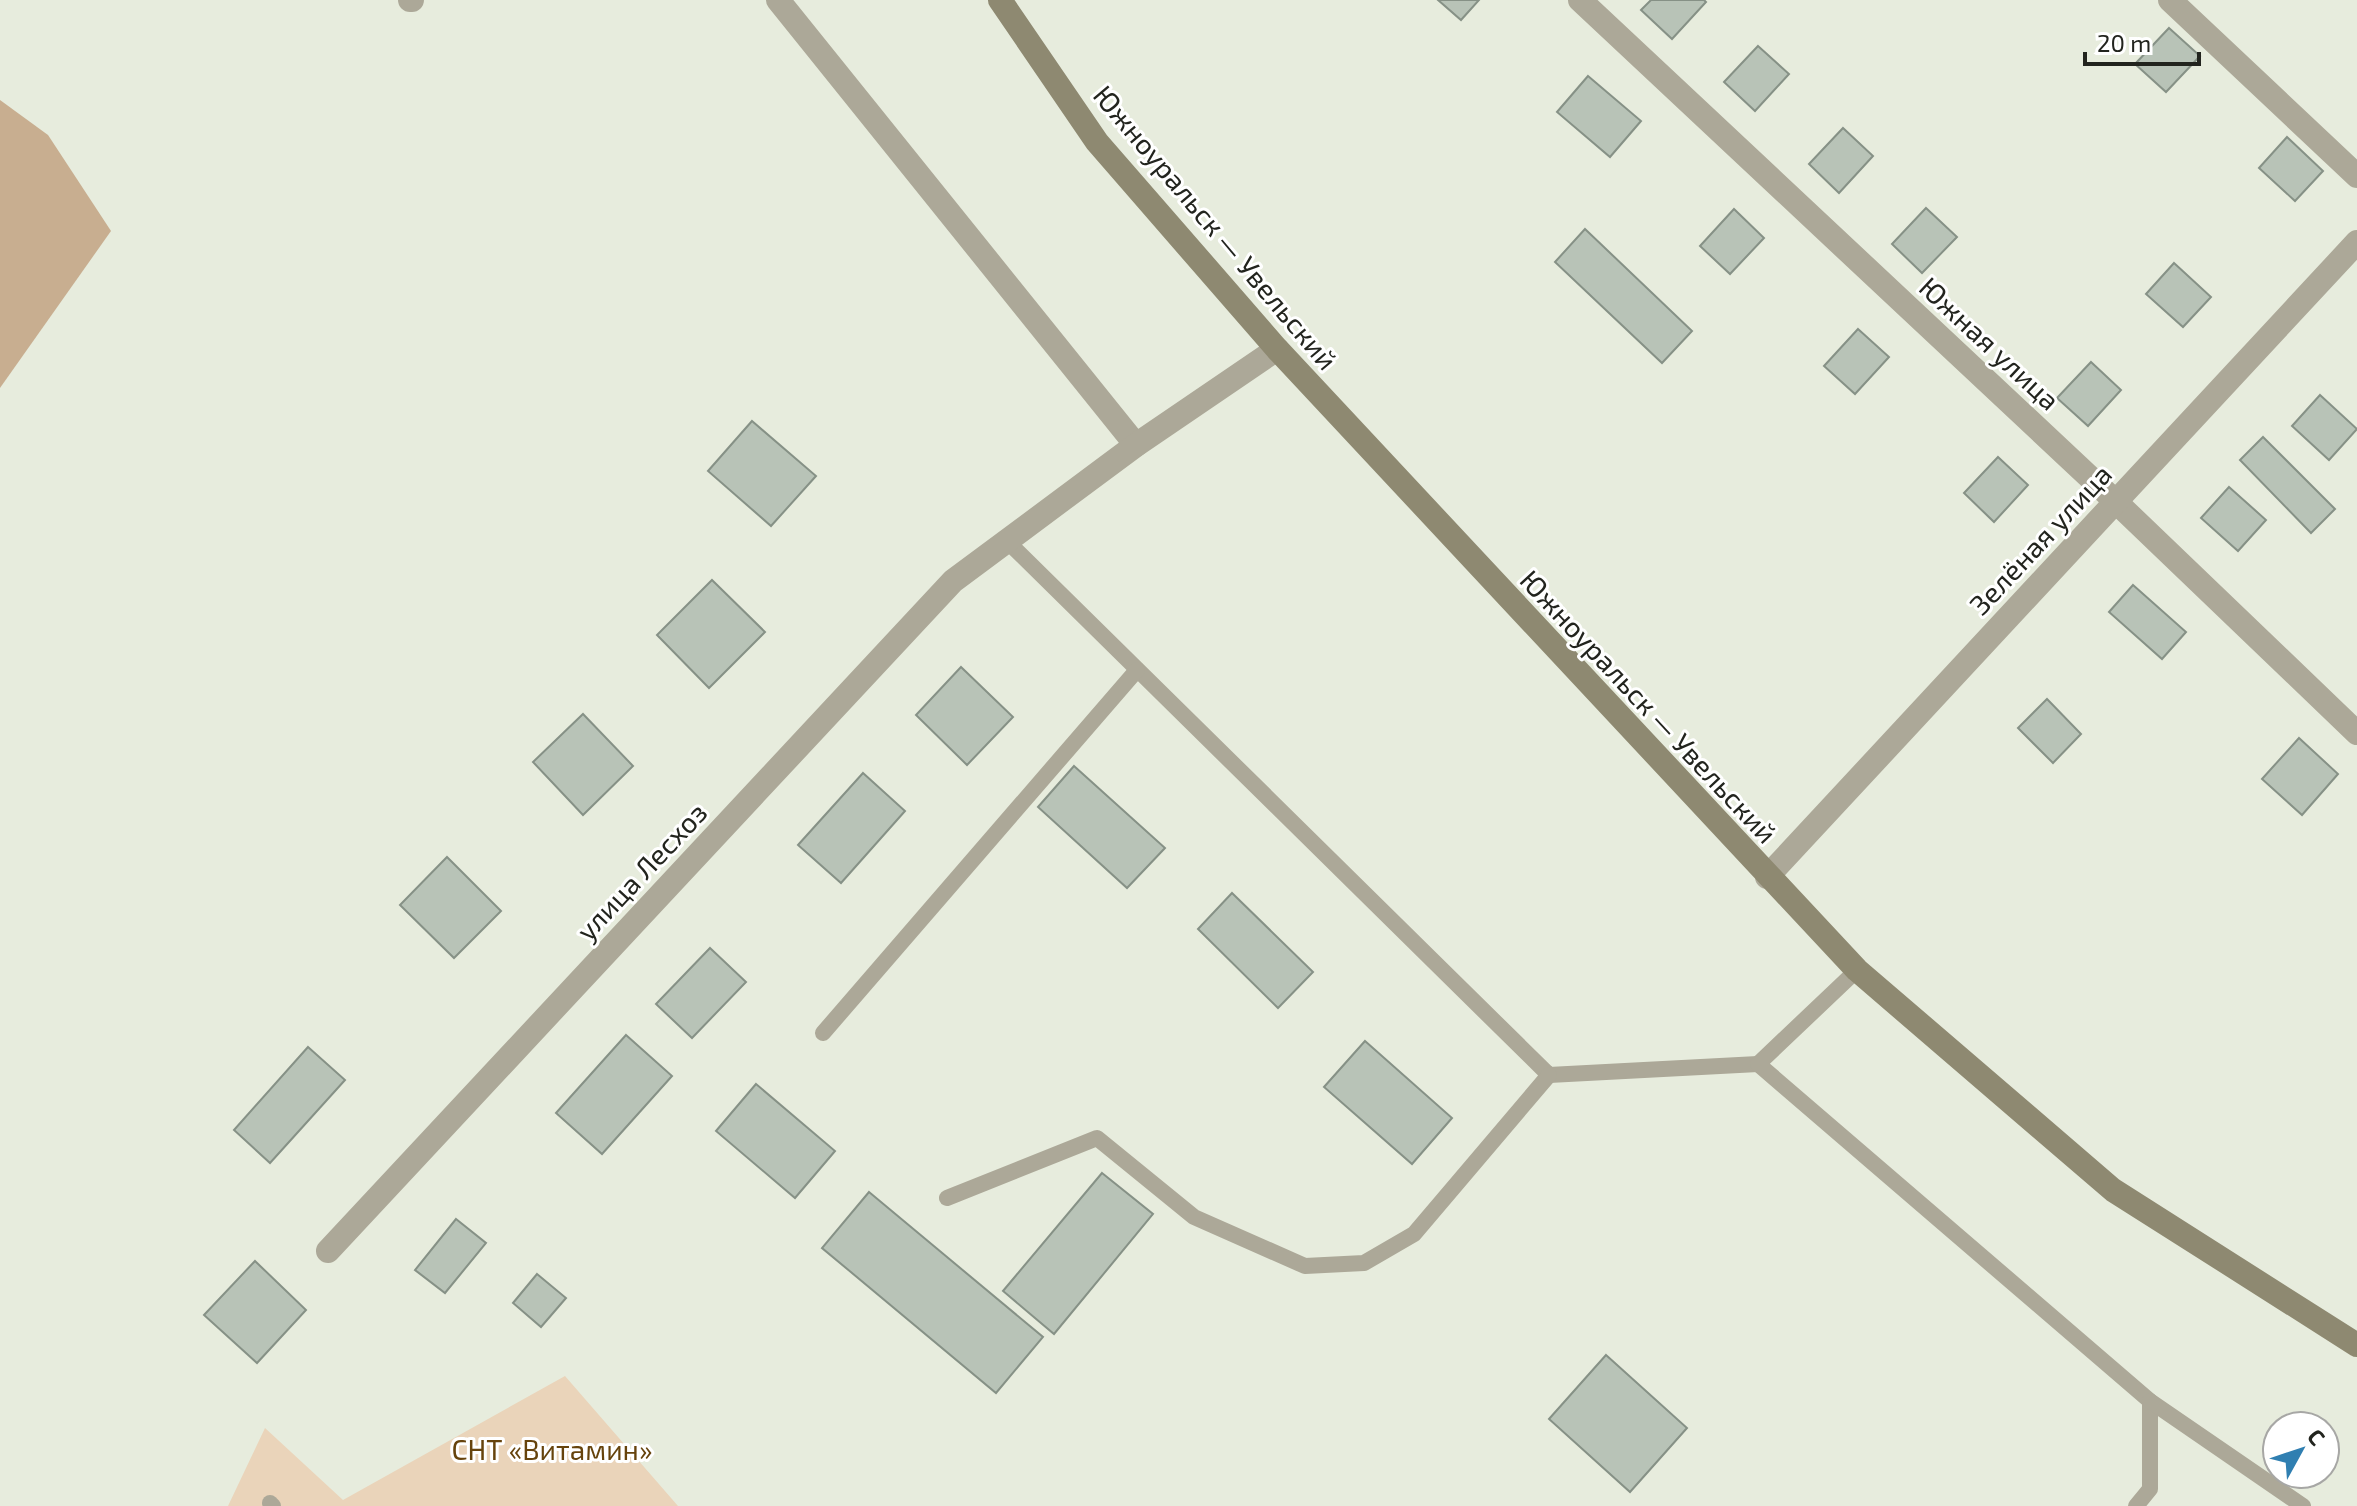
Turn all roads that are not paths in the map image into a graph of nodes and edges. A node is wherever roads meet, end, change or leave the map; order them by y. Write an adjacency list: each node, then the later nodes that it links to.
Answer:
1 (778, 0): 8 (street)
2 (1000, 0): 7 (street, Южноуральск — Увельский)
3 (1580, 0): 9 (street, Южная улица)
4 (2170, 0): 5 (street)
5 (2357, 176)
6 (2357, 242): 9 (street, Зелёная улица)
7 (1277, 349): 8 (street, улица Лесхоз); 13 (street, Южноуральск — Увельский)
8 (1136, 445): 10 (street, улица Лесхоз)
9 (2115, 501): 12 (street, Южная улица); 13 (street, Зелёная улица)
10 (1007, 541): 11 (lane); 19 (street, улица Лесхоз)
11 (1137, 670): 15 (lane); 17 (lane)
12 (2357, 733)
13 (1767, 877): 14 (street, Южноуральск — Увельский)
14 (1857, 970): 16 (lane); 20 (street, Южноуральск — Увельский)
15 (823, 1033)
16 (1758, 1064): 17 (lane); 21 (lane)
17 (1549, 1075): 18 (lane)
18 (947, 1198)
19 (328, 1251)
20 (2357, 1345)
21 (2150, 1401): 22 (lane); 23 (lane)
22 (2136, 1506)
23 (2303, 1506)

